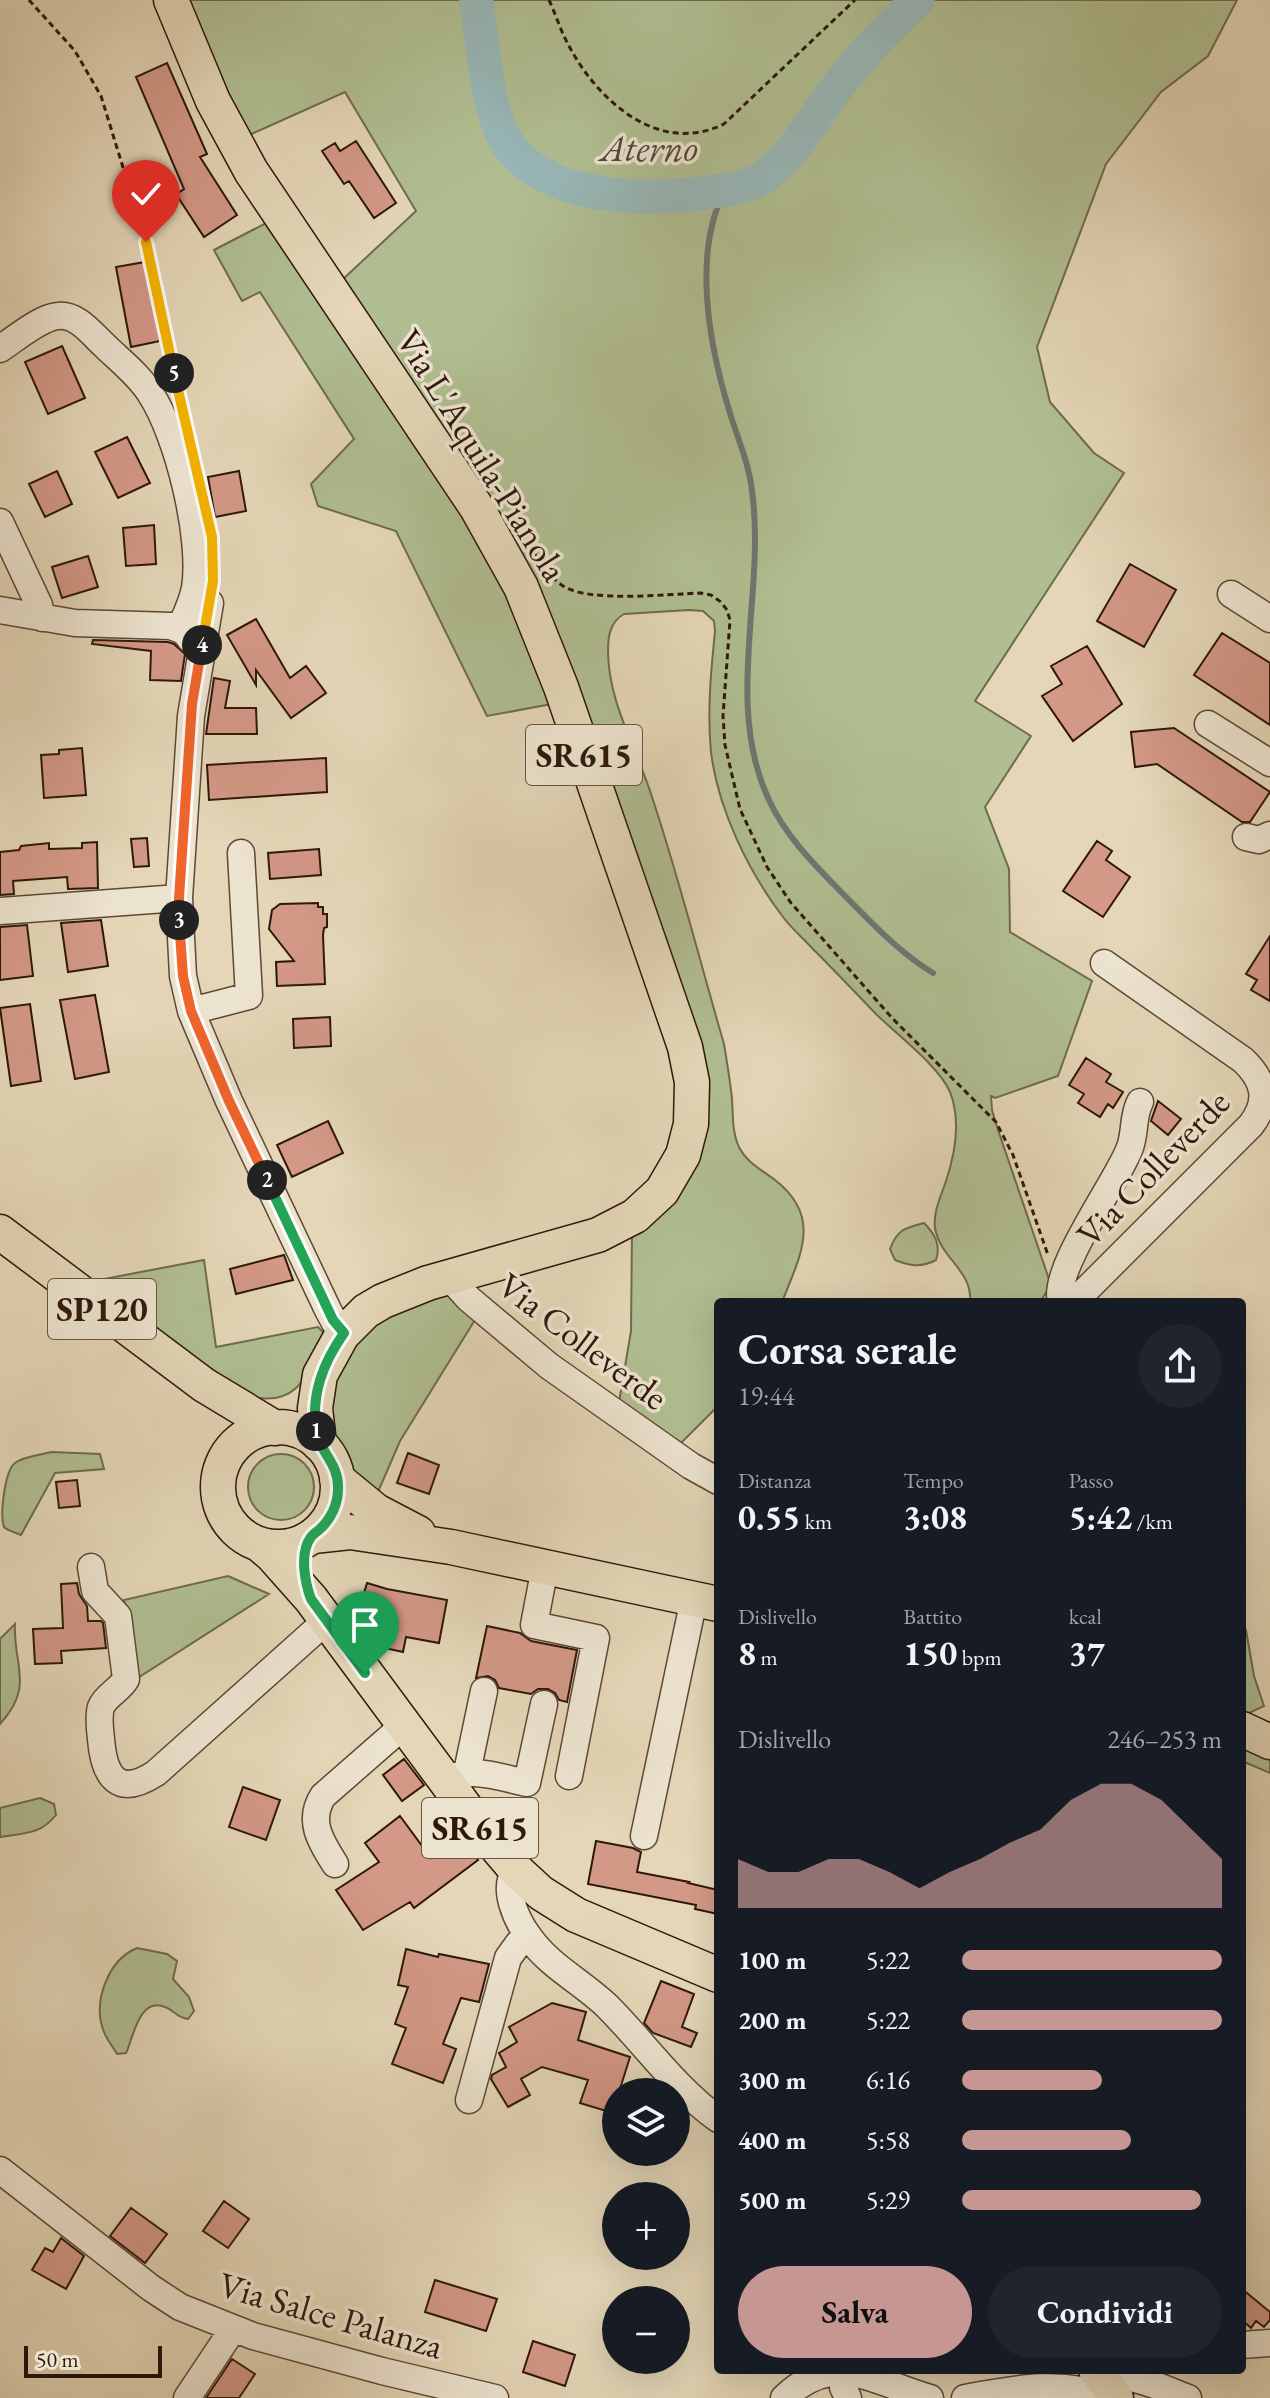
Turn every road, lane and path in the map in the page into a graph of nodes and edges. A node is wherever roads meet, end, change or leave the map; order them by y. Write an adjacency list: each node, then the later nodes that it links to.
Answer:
1 (29, 0): 6 (path)
2 (171, 0): 26 (main road, Via L'Aquila-Pianola / SR615)
3 (549, 0): 4 (path)
4 (855, 0)
5 (0, 349): 14 (street)
6 (181, 399)
7 (0, 522): 12 (street)
8 (531, 550): 25 (path)
9 (1231, 594): 13 (street)
10 (210, 603): 15 (street)
11 (0, 610): 12 (street)
12 (42, 618): 14 (street)
13 (1270, 619)
14 (180, 628): 15 (street)
15 (195, 684): 19 (street)
16 (1208, 724): 17 (street)
17 (1270, 763)
18 (241, 853): 22 (street)
19 (179, 898): 20 (street); 22 (street)
20 (0, 911)
21 (1104, 963): 28 (street, Via Colleverde)
22 (191, 1011): 29 (street)
23 (1140, 1102): 27 (street, Via Colleverde)
24 (0, 1232): 31 (main road, SP120)
25 (1048, 1256)
26 (449, 1277): 29 (main road, Via L'Aquila-Pianola / SR615); 36 (street, Via Colleverde)
27 (1060, 1298)
28 (1078, 1298)
29 (344, 1333): 30 (main road, Via L'Aquila-Pianola / SR615)
30 (320, 1375): 32 (main road, Via L'Aquila-Pianola / SR615); 33 (main road, Via L'Aquila-Pianola / SR615)
31 (204, 1385): 32 (main road, SP120); 34 (main road, SP120)
32 (275, 1428): 33 (main road); 34 (main road)
33 (319, 1444): 35 (main road)
34 (229, 1454): 38 (main road)
35 (337, 1479): 37 (main road); 39 (main road)
36 (714, 1479)
37 (312, 1536): 38 (main road); 39 (main road); 43 (main road, SR615)
38 (259, 1544): 43 (main road, SR615)
39 (451, 1547): 41 (main road)
40 (91, 1567): 43 (street)
41 (545, 1567): 42 (main road); 49 (street)
42 (706, 1601): 51 (street)
43 (318, 1610): 46 (main road, SR615)
44 (484, 1691): 50 (street)
45 (544, 1704): 50 (street)
46 (403, 1726): 50 (main road, SR615); 52 (street)
47 (1246, 1731): 48 (main road)
48 (1270, 1742)
49 (569, 1776)
50 (456, 1777): 53 (main road, SR615)
51 (644, 1836)
52 (335, 1864)
53 (516, 1870): 54 (street); 55 (main road, SR615)
54 (528, 1937): 56 (street); 57 (street)
55 (714, 1973)
56 (469, 2100)
57 (714, 2115)
58 (0, 2170): 59 (street, Via Salce Palanza)
59 (233, 2329): 66 (street); 67 (street, Via Salce Palanza)
60 (1270, 2343): 61 (street)
61 (1246, 2345)
62 (812, 2374): 68 (street)
63 (1050, 2378): 64 (street); 64 (street); 70 (street)
64 (1102, 2383): 71 (street)
65 (846, 2385): 69 (street)
66 (187, 2398)
67 (495, 2398)
68 (784, 2398)
69 (930, 2398)
70 (965, 2398)
71 (1188, 2398)

